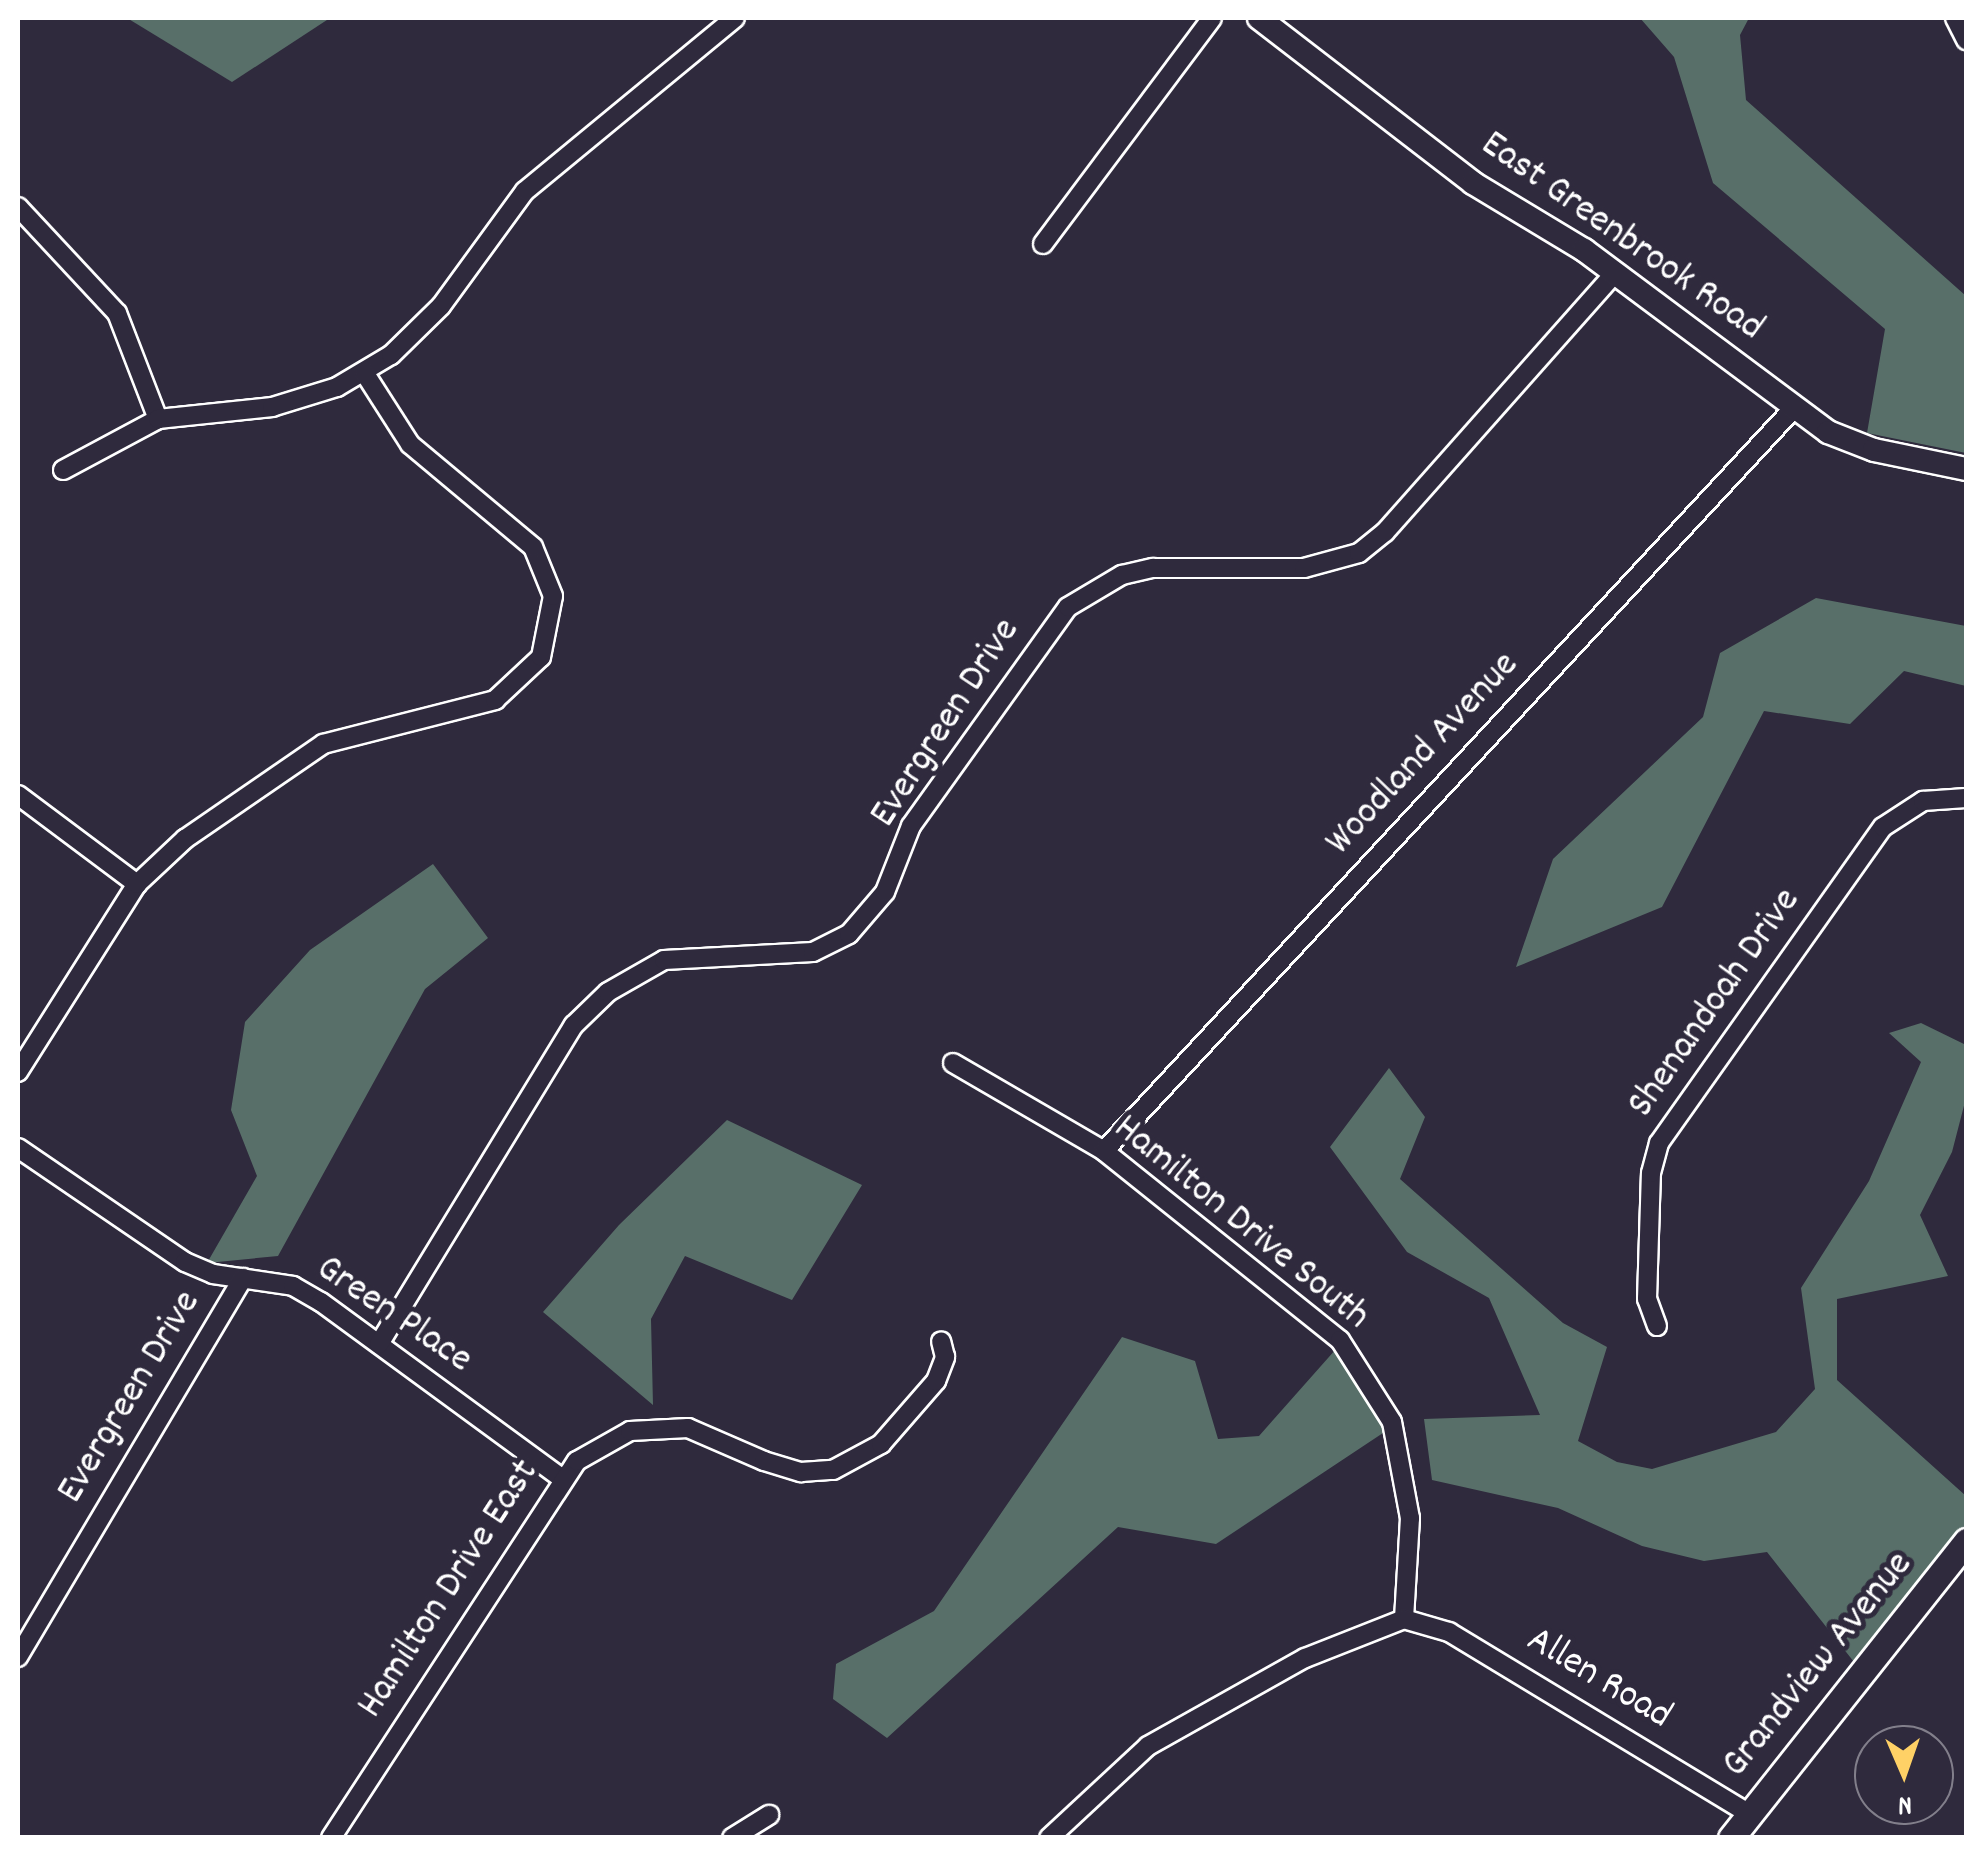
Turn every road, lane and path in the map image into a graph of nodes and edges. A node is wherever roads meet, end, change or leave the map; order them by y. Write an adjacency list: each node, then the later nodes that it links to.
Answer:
1 (734, 18): 9 (street)
2 (1212, 18): 7 (street)
3 (1259, 18): 8 (street, East Greenbrook Road)
4 (1955, 18): 5 (street)
5 (1966, 40)
6 (18, 208): 11 (street)
7 (1044, 244)
8 (1615, 273): 10 (street, East Greenbrook Road); 24 (street, Evergreen Drive)
9 (364, 372): 11 (street); 16 (street)
10 (1795, 407): 12 (street, East Greenbrook Road); 20 (street, Woodland Avenue)
11 (158, 419): 13 (street)
12 (1966, 469)
13 (63, 470)
14 (18, 795): 16 (street)
15 (1966, 798): 22 (street, Shenandoah Drive)
16 (137, 884): 18 (street)
17 (953, 1063): 20 (street, Hamilton Drive South)
18 (18, 1072)
19 (18, 1148): 21 (street, Green Place)
20 (1104, 1151): 27 (street, Hamilton Drive South)
21 (243, 1278): 24 (street, Green Place); 28 (street, Evergreen Drive)
22 (1658, 1326)
23 (941, 1341): 25 (street, Hamilton Drive East)
24 (379, 1344): 25 (street, Green Place)
25 (563, 1479): 31 (street, Hamilton Drive East)
26 (1966, 1541): 30 (main road, Grandview Avenue)
27 (1404, 1619): 30 (street, Allen Road); 33 (street)
28 (18, 1658)
29 (769, 1814): 32 (street)
30 (1750, 1814): 34 (main road, Grandview Avenue)
31 (331, 1838)
32 (732, 1838)
33 (1049, 1838)
34 (1731, 1838)

